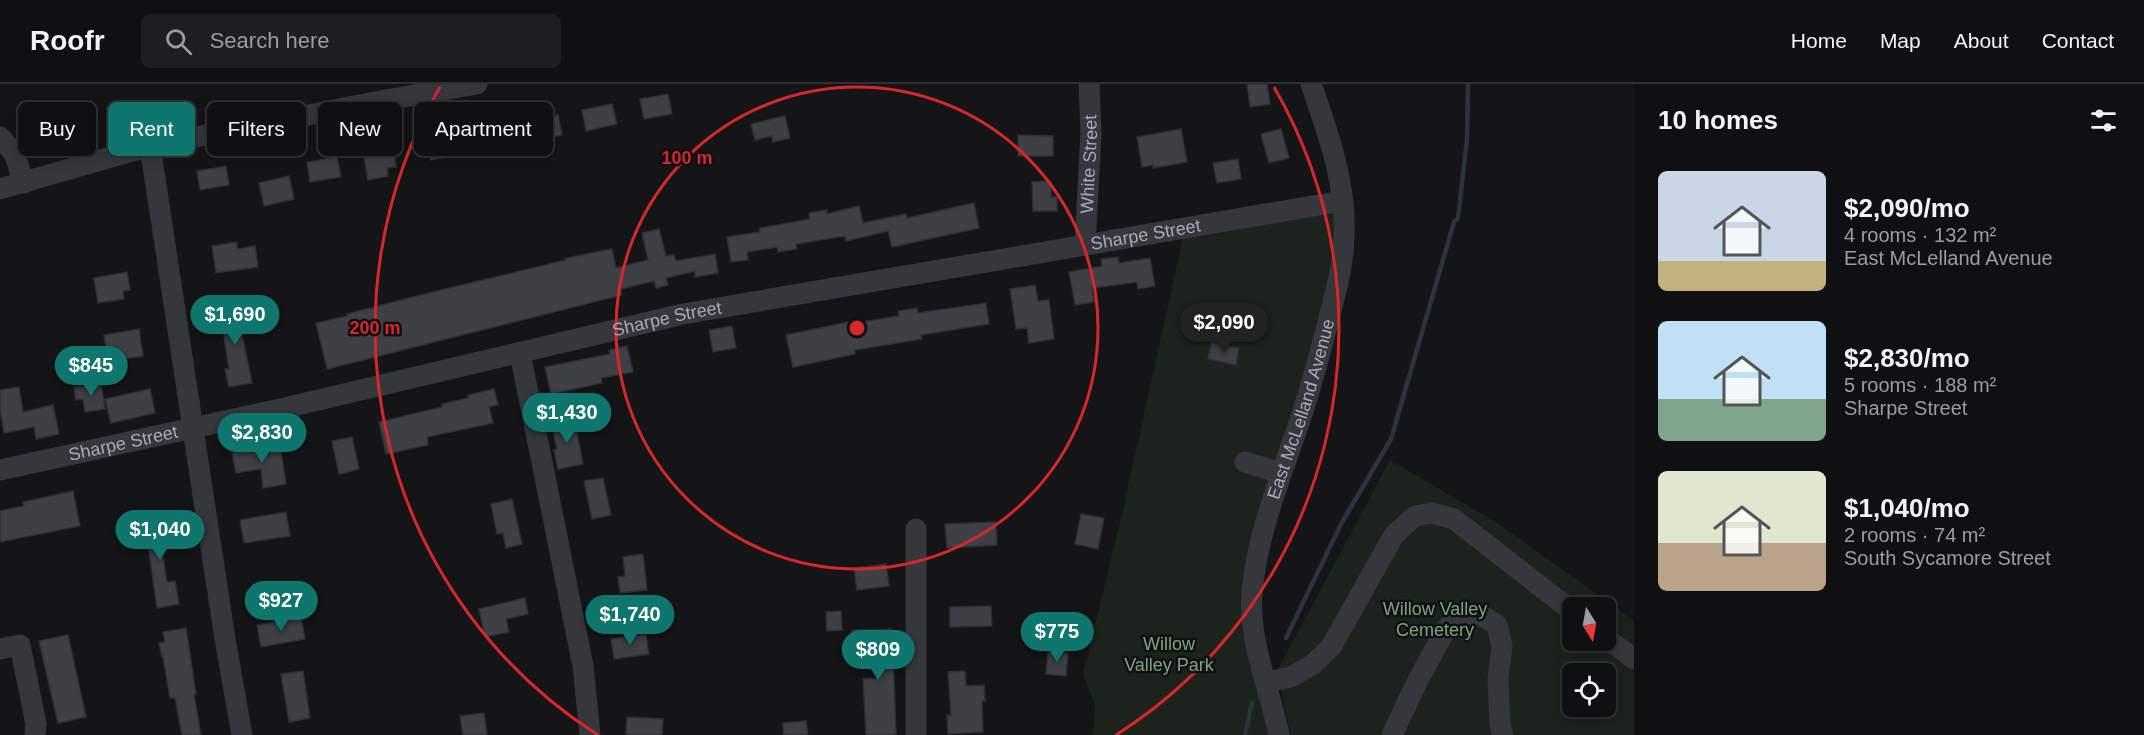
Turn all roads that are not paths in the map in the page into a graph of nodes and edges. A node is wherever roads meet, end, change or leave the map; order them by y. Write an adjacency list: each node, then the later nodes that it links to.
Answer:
1 (477, 84): 5 (street)
2 (1089, 84): 11 (street, White Street)
3 (1311, 84): 10 (street, East McLelland Avenue)
4 (0, 137): 8 (street)
5 (195, 137)
6 (116, 156): 8 (street)
7 (152, 156): 13 (street)
8 (24, 183): 9 (street)
9 (0, 189)
10 (1342, 201): 11 (street, Sharpe Street); 16 (street, East McLelland Avenue)
11 (1085, 245): 12 (street, Sharpe Street)
12 (520, 352): 13 (street, Sharpe Street); 25 (street)
13 (193, 428): 15 (street, Sharpe Street); 24 (street)
14 (1245, 462): 16 (street)
15 (0, 470)
16 (1281, 473): 22 (street, East McLelland Avenue)
17 (916, 529): 26 (street)
18 (1562, 603): 22 (street)
19 (1616, 645): 21 (street)
20 (0, 649): 23 (street)
21 (1634, 659)
22 (1266, 682): 27 (street, East McLelland Avenue)
23 (35, 735)
24 (242, 735)
25 (590, 735)
26 (916, 735)
27 (1279, 735)
28 (1392, 735): 29 (street)
29 (1503, 735)

